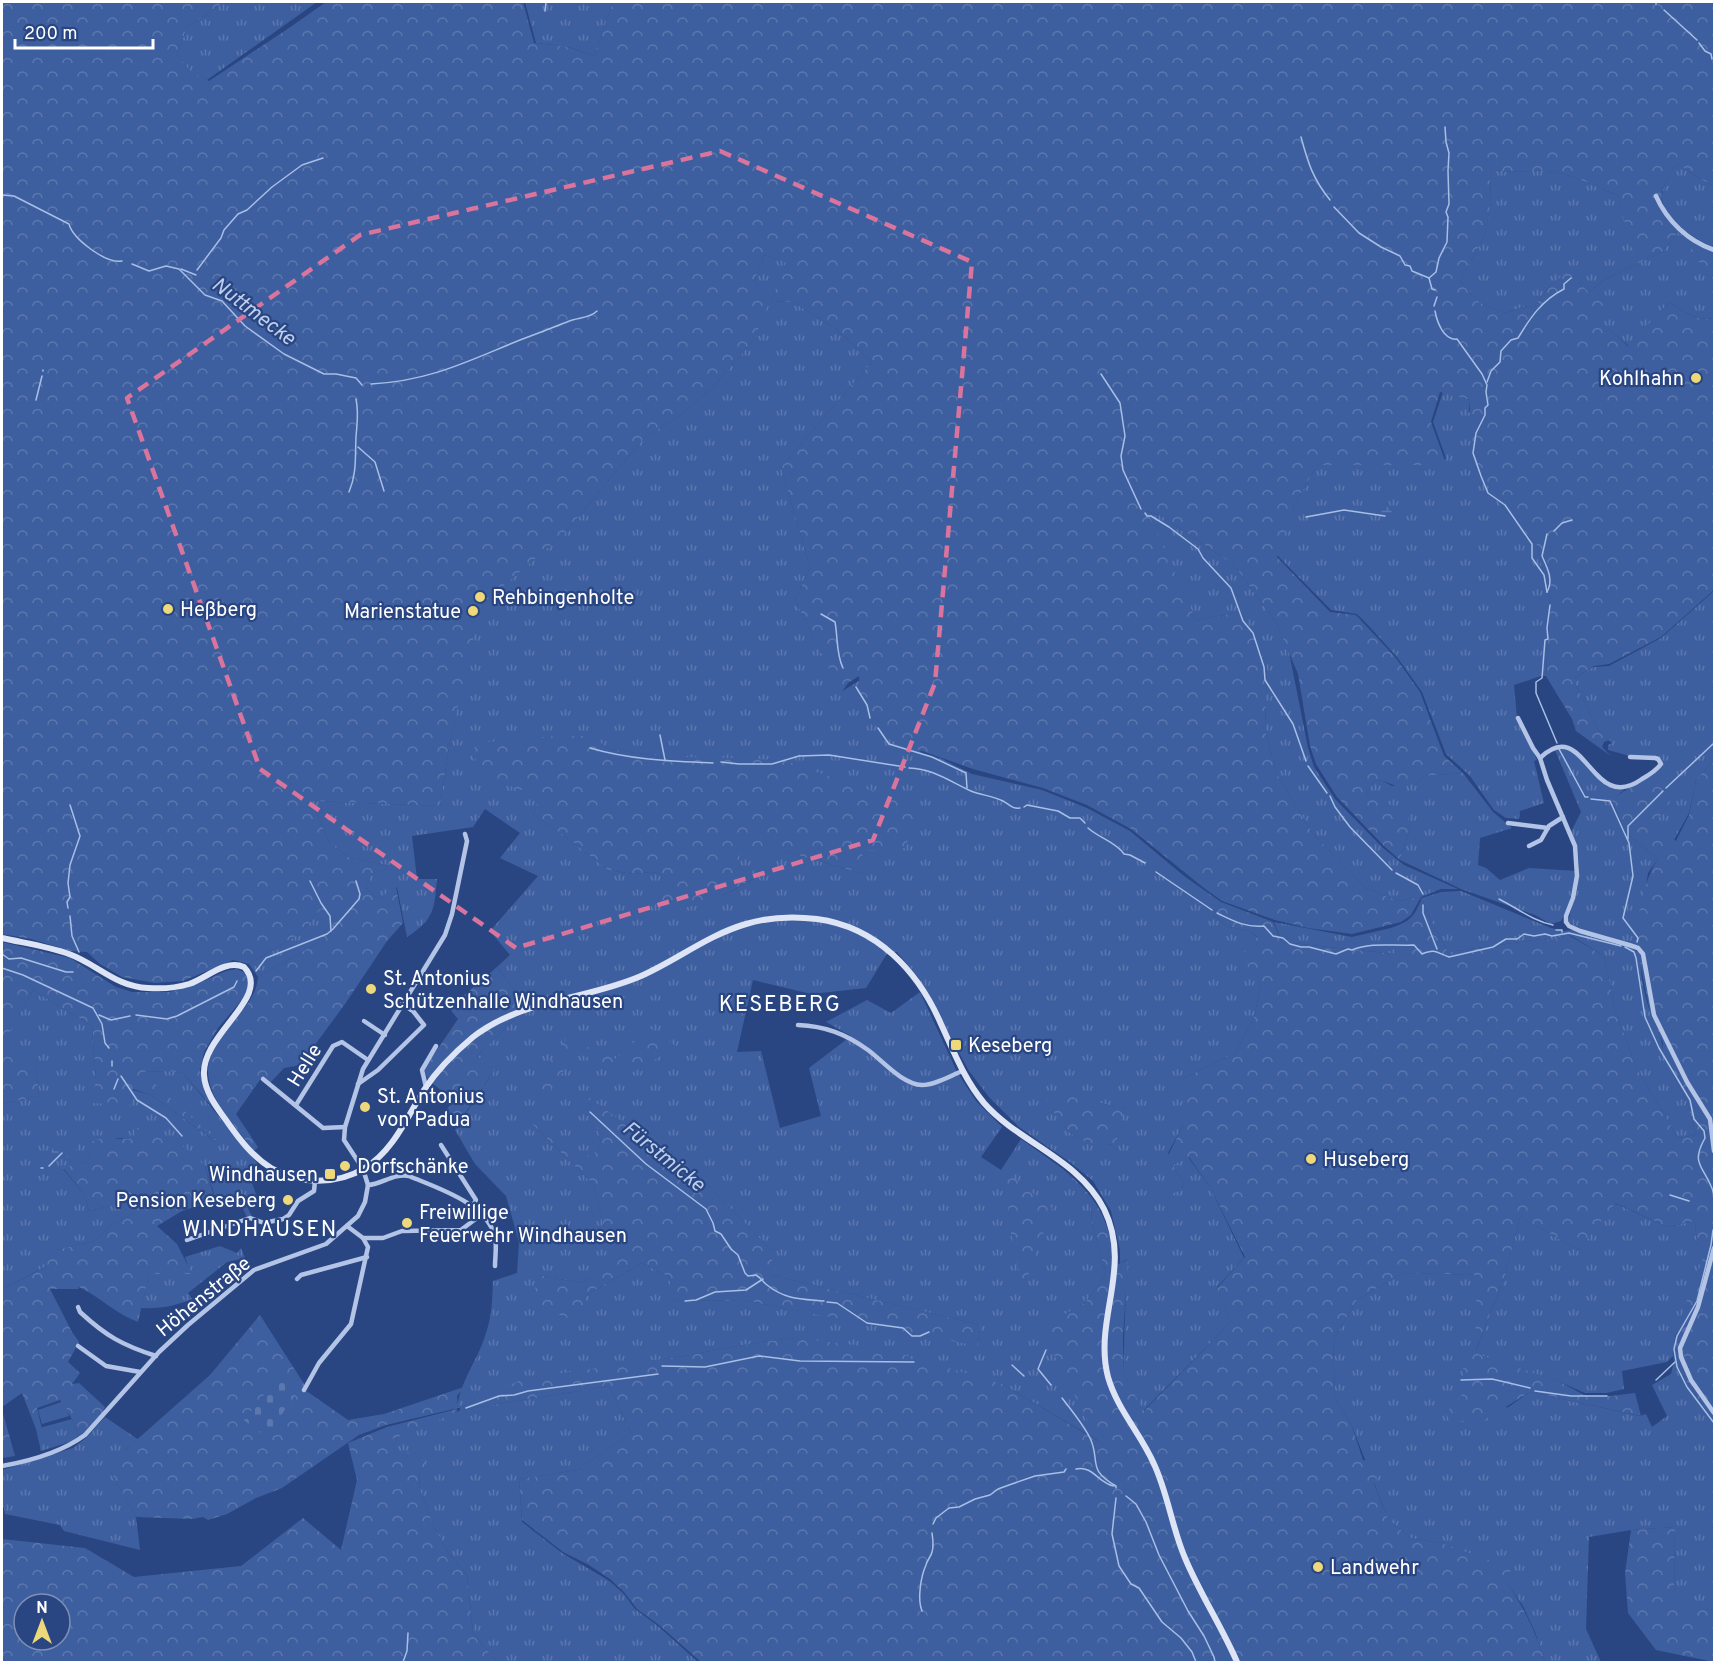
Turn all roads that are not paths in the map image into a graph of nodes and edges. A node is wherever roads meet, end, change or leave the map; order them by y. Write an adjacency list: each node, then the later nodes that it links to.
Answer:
1 (1656, 196): 2 (street)
2 (1714, 250)
3 (1518, 717): 5 (street)
4 (1630, 757): 5 (street)
5 (1540, 758): 6 (street)
6 (1563, 817): 8 (street); 25 (street)
7 (1508, 823): 8 (street)
8 (1548, 828): 10 (street)
9 (465, 834): 12 (street)
10 (1529, 846)
11 (2, 938): 27 (main road)
12 (402, 1004): 15 (street); 20 (street)
13 (364, 1021): 15 (street)
14 (798, 1025): 18 (street)
15 (385, 1035): 17 (street)
16 (436, 1046): 21 (street)
17 (368, 1060): 20 (street); 22 (street, Helle)
18 (962, 1071): 21 (main road); 45 (main road)
19 (263, 1079): 22 (street, Helle)
20 (358, 1084): 23 (street)
21 (426, 1087): 26 (main road)
22 (296, 1105): 23 (street, Helle)
23 (345, 1127): 26 (street)
24 (441, 1145): 29 (street)
25 (1714, 1151)
26 (363, 1169): 27 (main road); 28 (street)
27 (315, 1181): 33 (street)
28 (368, 1185): 29 (street); 31 (street, Höhenstraße)
29 (472, 1207): 30 (street)
30 (482, 1214): 32 (street); 36 (street)
31 (347, 1226): 32 (street); 40 (street, Höhenstraße)
32 (363, 1238): 35 (street)
33 (186, 1240)
34 (1714, 1248): 43 (street)
35 (367, 1257): 37 (street); 42 (street)
36 (495, 1266)
37 (297, 1279)
38 (78, 1307): 40 (street)
39 (78, 1346): 41 (street)
40 (156, 1356): 41 (street, Höhenstraße)
41 (140, 1372): 44 (street, Höhenstraße)
42 (304, 1390)
43 (1714, 1413)
44 (2, 1466)
45 (1237, 1662)

